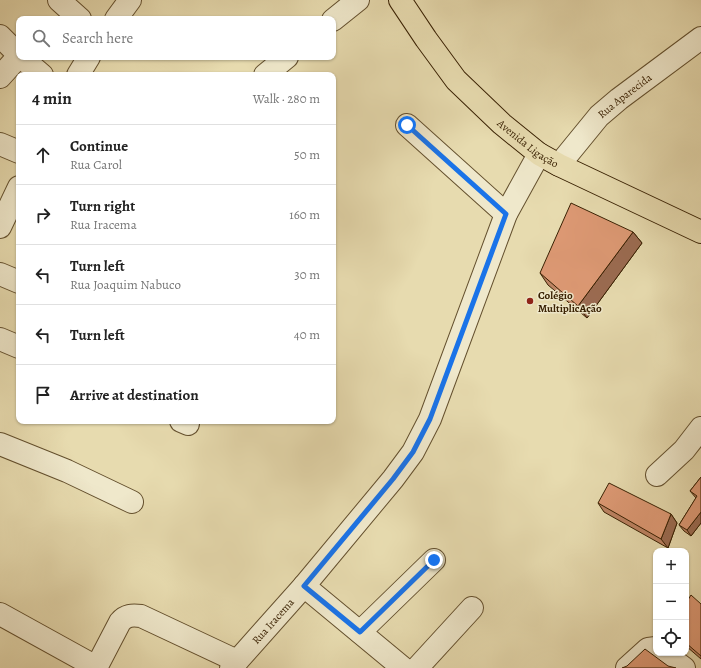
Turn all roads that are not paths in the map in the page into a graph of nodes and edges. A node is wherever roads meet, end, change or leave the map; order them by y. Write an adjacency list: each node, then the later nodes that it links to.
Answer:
1 (59, 0): 5 (street)
2 (130, 0): 6 (street)
3 (358, 0): 7 (street)
4 (400, 0): 22 (main road, Avenida Ligação)
5 (77, 16)
6 (118, 16)
7 (336, 18)
8 (0, 36): 10 (street)
9 (701, 38): 23 (street, Rua Aparecida)
10 (16, 52)
11 (16, 60): 18 (street)
12 (25, 60): 15 (street)
13 (88, 60): 16 (street)
14 (283, 60): 17 (street)
15 (39, 72)
16 (80, 72)
17 (269, 72)
18 (0, 77)
19 (407, 125): 25 (street)
20 (0, 144): 21 (street)
21 (16, 151)
22 (539, 154): 23 (main road, Avenida Ligação); 25 (street, Rua Iracema)
23 (559, 164): 27 (main road, Avenida Ligação)
24 (16, 193): 26 (street)
25 (506, 214): 37 (street, Rua Iracema)
26 (0, 227)
27 (701, 232)
28 (0, 274): 29 (street)
29 (16, 281)
30 (0, 339): 31 (street)
31 (16, 346)
32 (701, 428): 34 (street)
33 (0, 444): 35 (street)
34 (657, 474)
35 (132, 502)
36 (434, 560): 40 (street)
37 (304, 586): 40 (street); 43 (street, Rua Iracema)
38 (472, 608): 46 (street)
39 (0, 614): 44 (street)
40 (360, 632): 45 (street)
41 (653, 648): 47 (street)
42 (668, 656): 48 (street)
43 (234, 665): 44 (street)
44 (96, 667)
45 (403, 668)
46 (417, 668)
47 (627, 668)
48 (684, 668)

